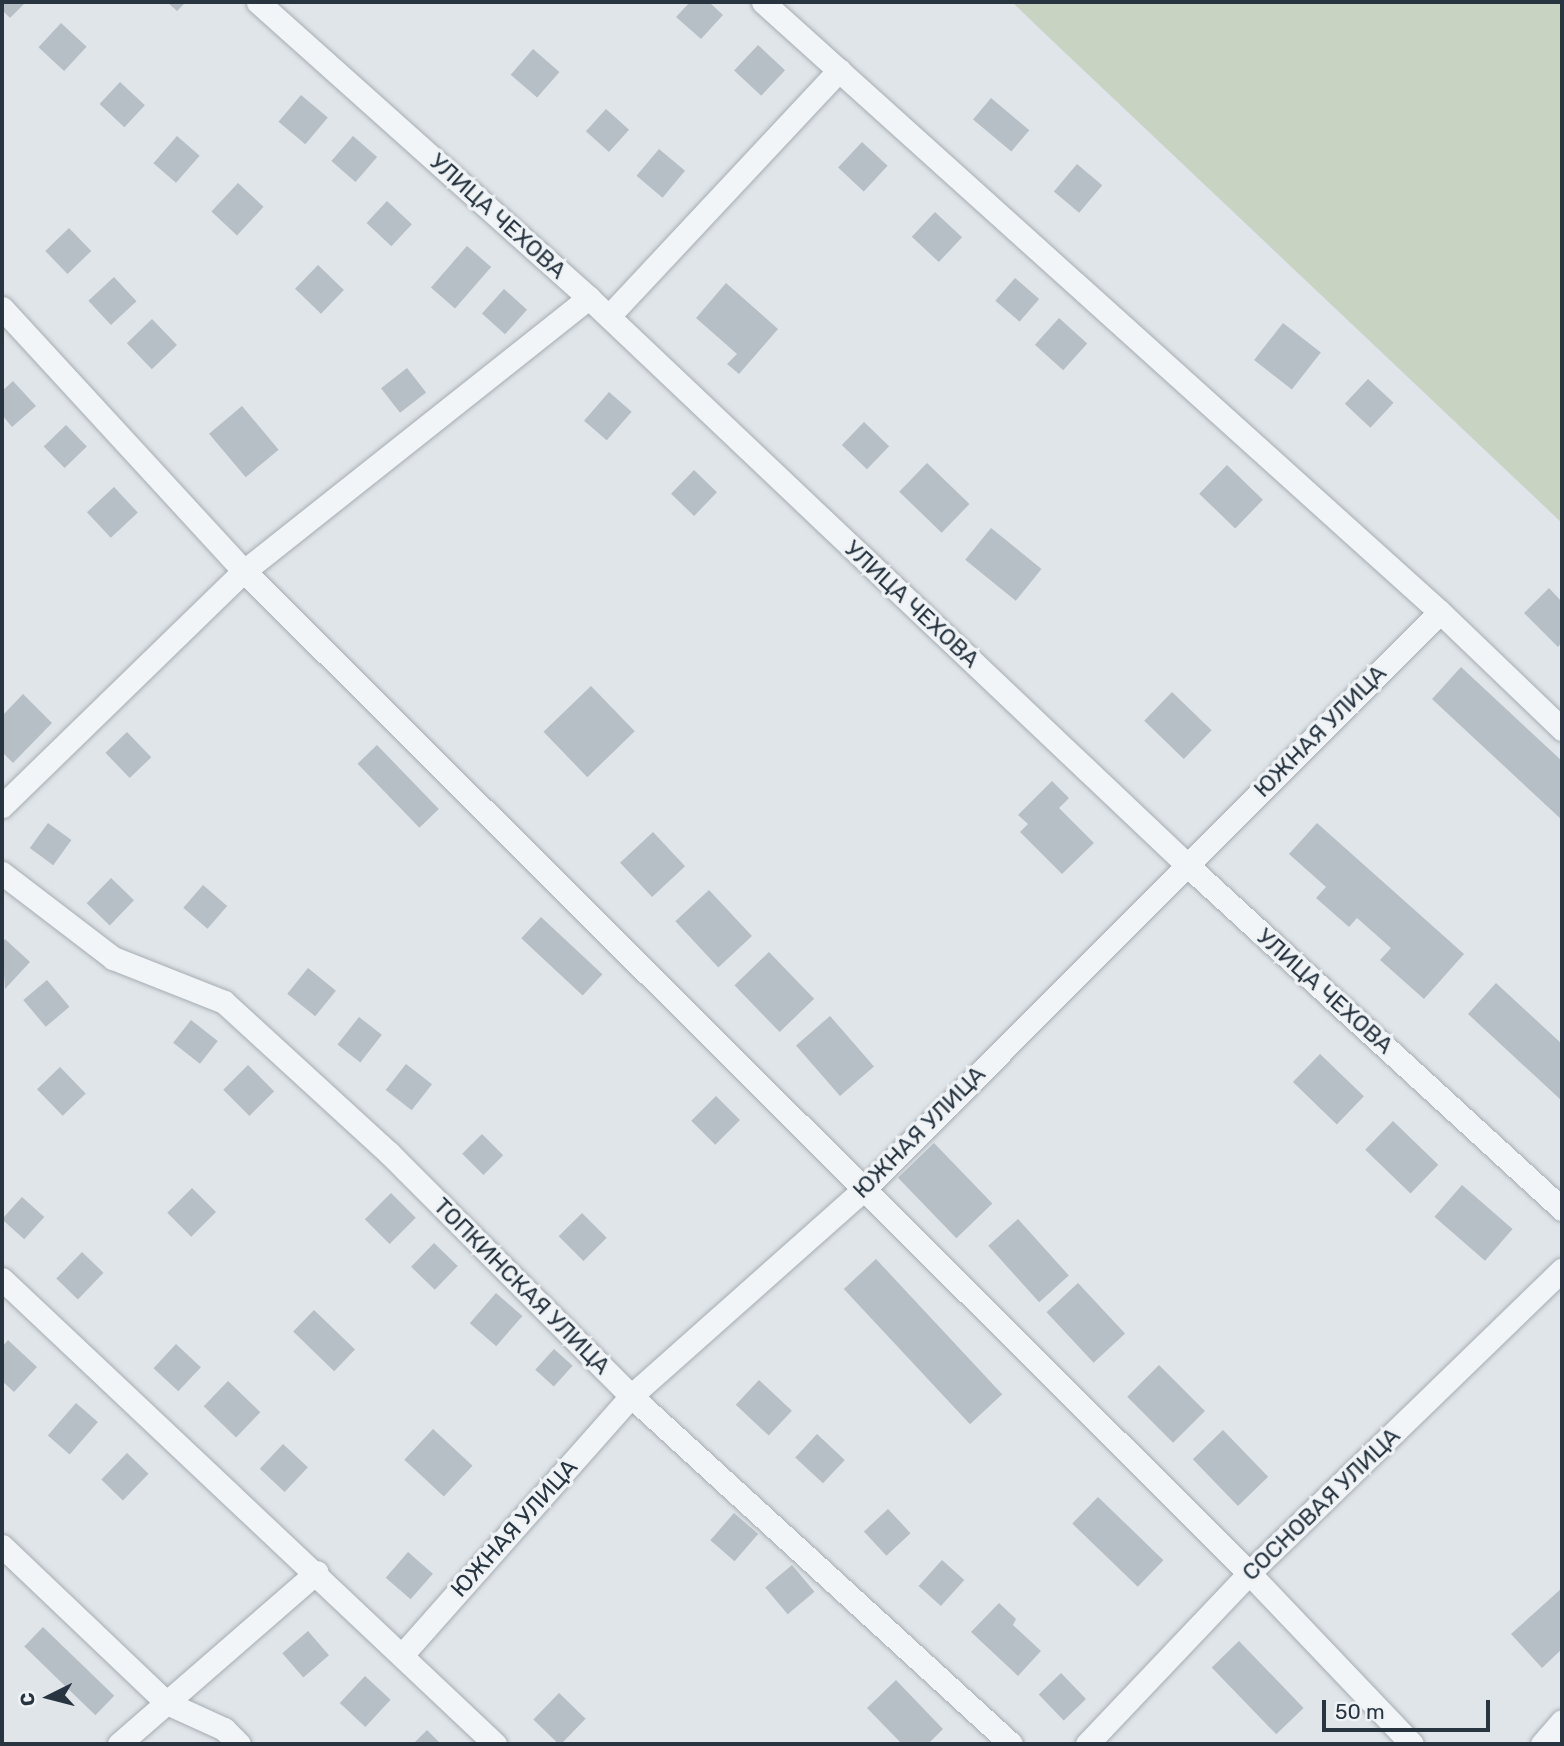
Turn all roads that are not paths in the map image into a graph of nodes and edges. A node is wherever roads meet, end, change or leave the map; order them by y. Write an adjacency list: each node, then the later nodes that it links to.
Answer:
1 (258, 2): 4 (street, УЛИЦА ЧЕХОВА)
2 (763, 2): 3 (street)
3 (839, 70): 6 (street); 8 (street)
4 (589, 298): 6 (street, УЛИЦА ЧЕХОВА); 7 (street)
5 (2, 308): 7 (street)
6 (609, 316): 11 (street, УЛИЦА ЧЕХОВА)
7 (244, 571): 10 (street); 13 (street)
8 (1440, 612): 9 (street); 11 (street, ЮЖНАЯ УЛИЦА)
9 (1562, 729)
10 (2, 806)
11 (1186, 864): 13 (street, ЮЖНАЯ УЛИЦА); 14 (street, УЛИЦА ЧЕХОВА)
12 (2, 873): 17 (street, ТОПКИНСКАЯ УЛИЦА)
13 (864, 1189): 17 (street, ЮЖНАЯ УЛИЦА); 20 (street)
14 (1562, 1209)
15 (1562, 1270): 20 (street, СОСНОВАЯ УЛИЦА)
16 (2, 1279): 19 (street)
17 (631, 1396): 21 (street, ЮЖНАЯ УЛИЦА); 27 (street, ТОПКИНСКАЯ УЛИЦА)
18 (2, 1546): 22 (street)
19 (317, 1572): 21 (street); 22 (street)
20 (1249, 1573): 28 (street, СОСНОВАЯ УЛИЦА); 29 (street)
21 (402, 1655): 26 (street)
22 (167, 1703): 24 (street); 25 (street)
23 (1562, 1721): 30 (street)
24 (119, 1744)
25 (239, 1744)
26 (495, 1744)
27 (1011, 1744)
28 (1087, 1744)
29 (1412, 1744)
30 (1542, 1744)

